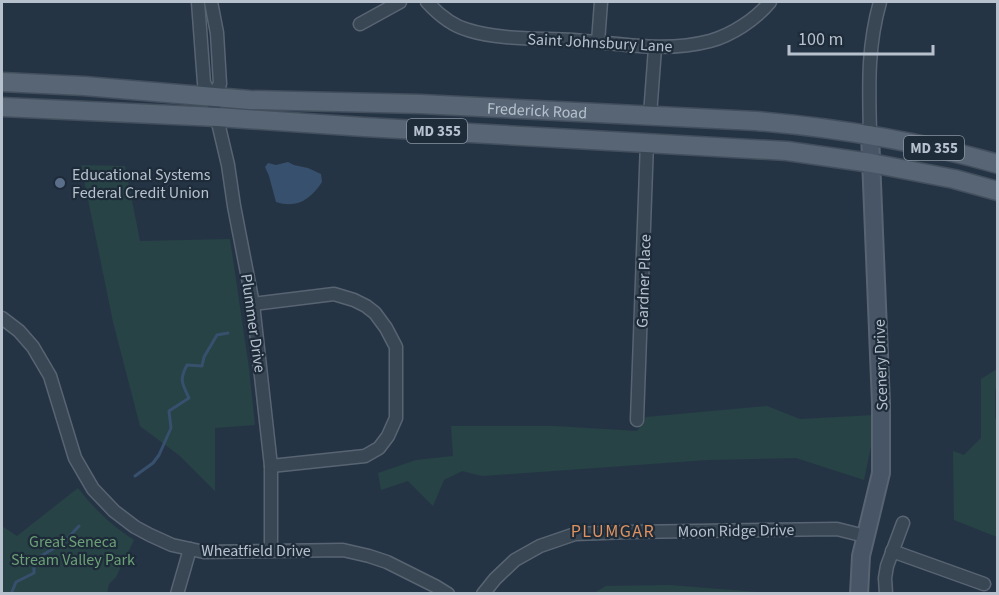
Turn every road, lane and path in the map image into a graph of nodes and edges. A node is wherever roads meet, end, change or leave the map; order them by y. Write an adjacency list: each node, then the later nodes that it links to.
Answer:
1 (198, 2): 12 (street, Plummer Drive)
2 (211, 2): 12 (street, Plummer Drive)
3 (400, 2): 8 (street)
4 (428, 2): 9 (street, Saint Johnsbury Lane)
5 (601, 2): 9 (street)
6 (770, 2): 10 (street, Saint Johnsbury Lane)
7 (880, 2): 16 (street)
8 (360, 24)
9 (597, 42): 10 (street, Saint Johnsbury Lane)
10 (655, 48): 14 (street)
11 (2, 82): 12 (main road, Frederick Road / MD 355)
12 (212, 97): 14 (main road, Frederick Road / MD 355); 15 (street, Plummer Drive)
13 (2, 106): 15 (main road, Frederick Road / MD 355)
14 (650, 115): 16 (main road, Frederick Road / MD 355)
15 (217, 117): 17 (main road, Frederick Road / MD 355); 21 (street, Plummer Drive)
16 (870, 134): 18 (street, Scenery Drive); 19 (main road, Frederick Road / MD 355)
17 (647, 142): 18 (main road, Frederick Road / MD 355); 23 (street, Gardner Place)
18 (871, 163): 20 (main road, Frederick Road / MD 355); 26 (street, Scenery Drive)
19 (998, 164)
20 (998, 191)
21 (253, 304): 24 (street, Plummer Drive); 24 (street)
22 (2, 318): 27 (street, Wheatfield Drive)
23 (638, 420)
24 (271, 466): 28 (street, Plummer Drive)
25 (903, 523): 29 (street)
26 (865, 536): 33 (street, Moon Ridge Drive); 34 (street, Scenery Drive)
27 (190, 549): 28 (street, Wheatfield Drive); 31 (street)
28 (271, 551): 32 (street, Wheatfield Drive)
29 (892, 551): 30 (street); 35 (street)
30 (984, 584)
31 (177, 594)
32 (448, 594)
33 (483, 594)
34 (859, 594)
35 (886, 594)

